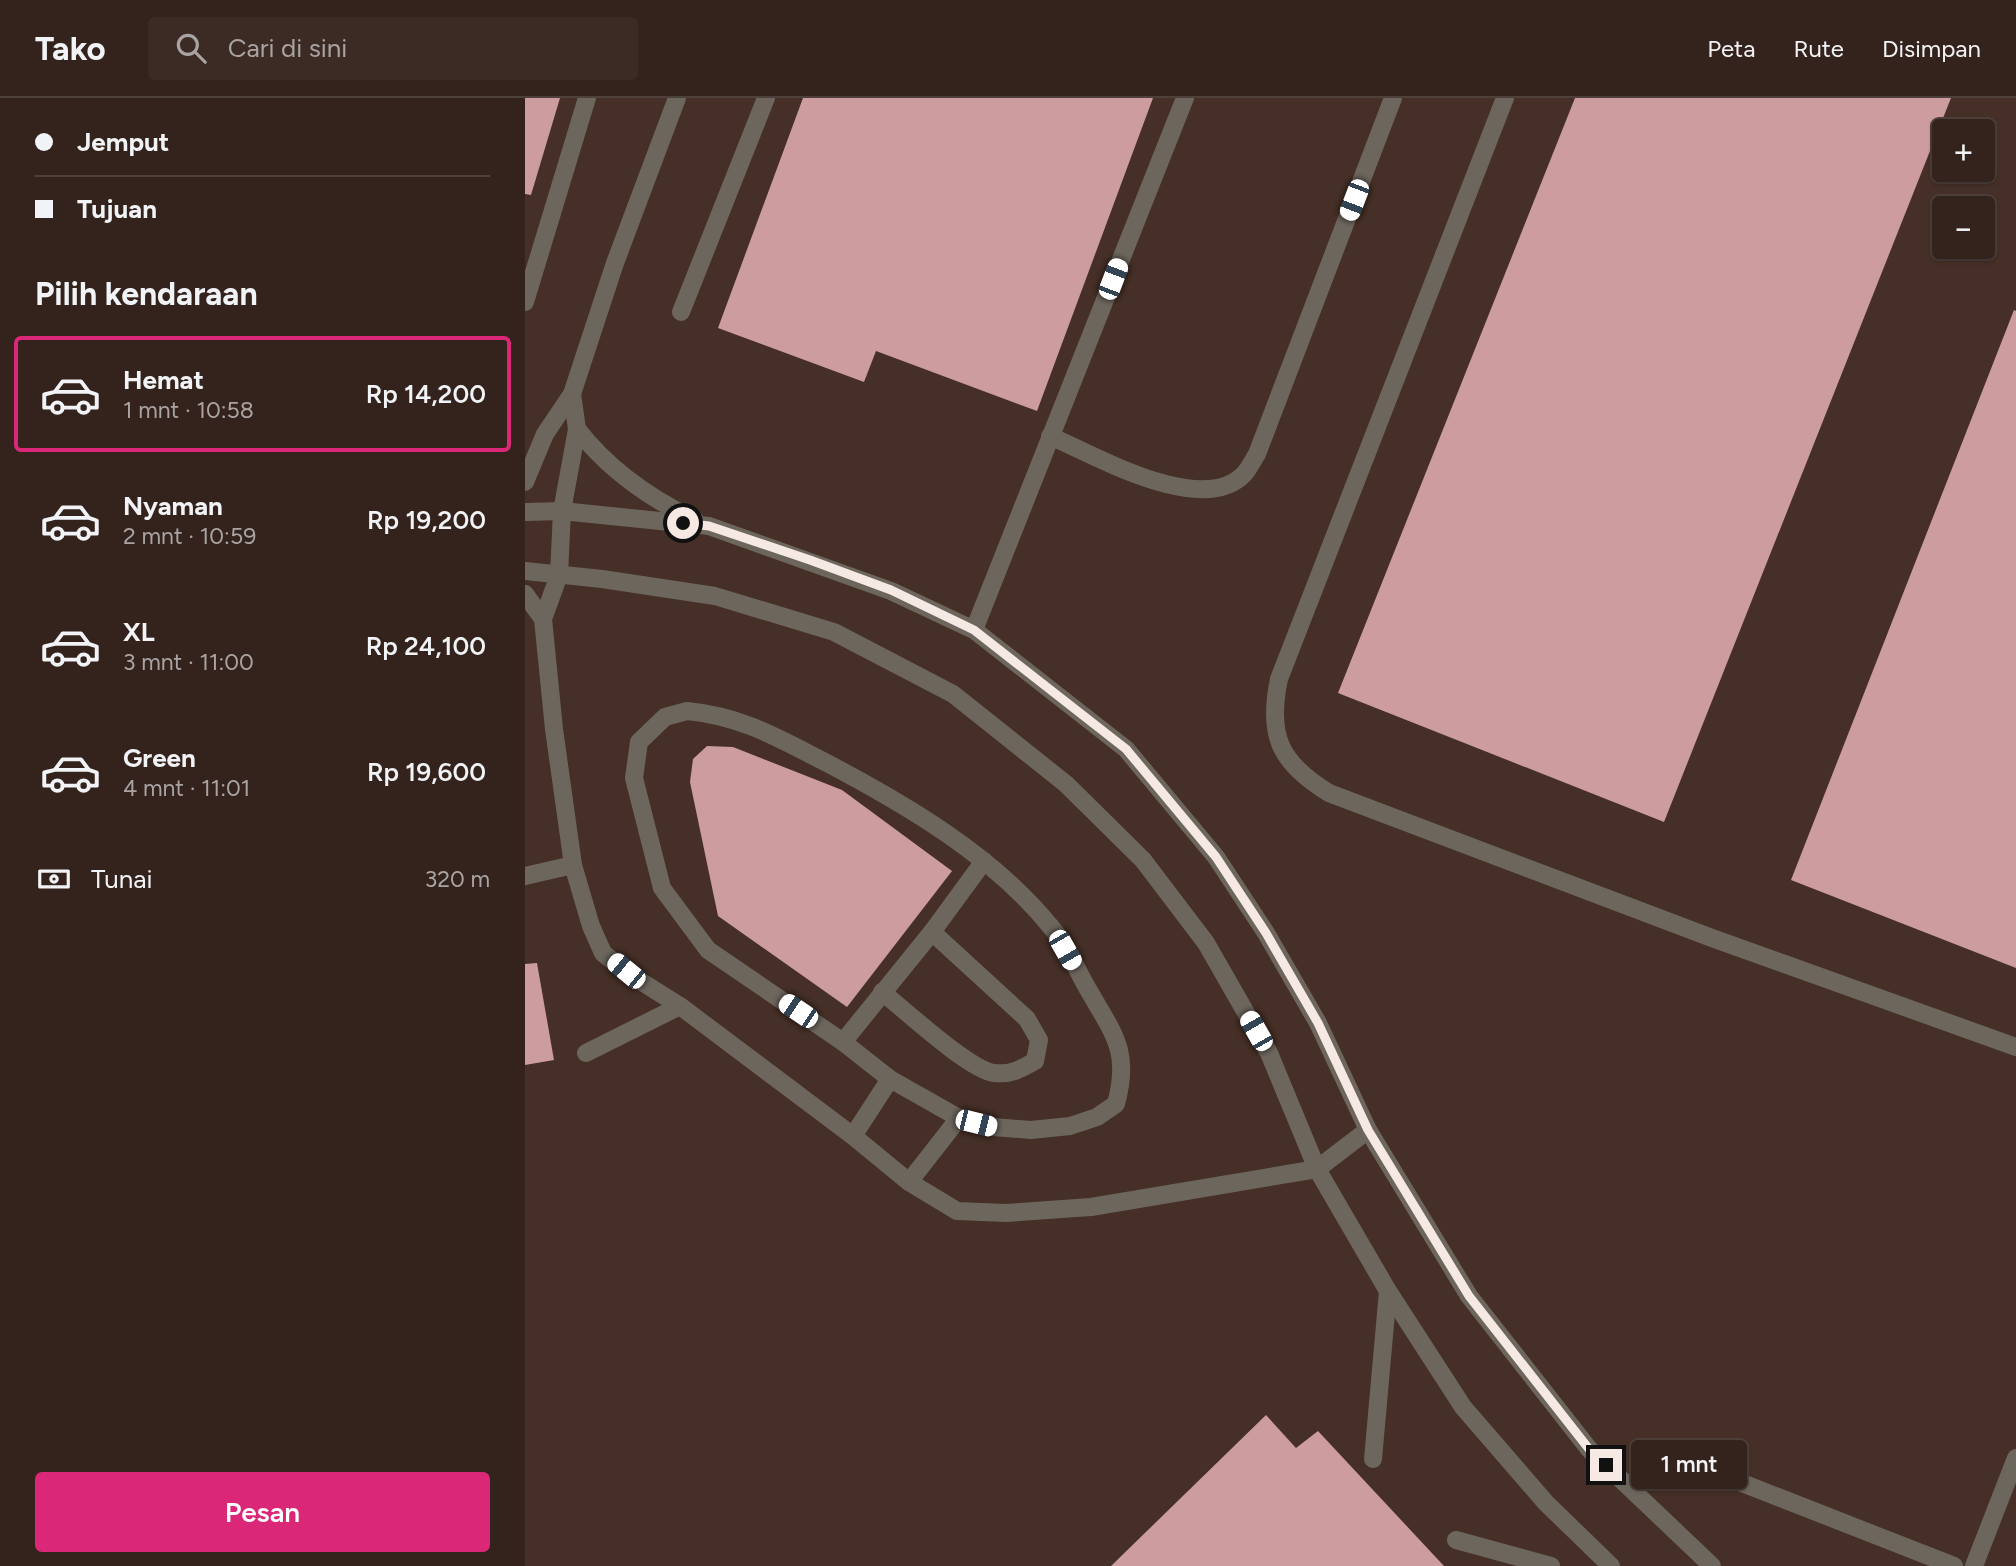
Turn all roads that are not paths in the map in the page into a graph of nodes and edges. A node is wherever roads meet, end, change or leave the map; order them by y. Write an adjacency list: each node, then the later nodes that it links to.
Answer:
1 (587, 98): 7 (street)
2 (677, 98): 9 (street)
3 (765, 98): 8 (street)
4 (1185, 98): 11 (street)
5 (1393, 98): 11 (street)
6 (1506, 98): 28 (street)
7 (525, 302)
8 (681, 312)
9 (572, 394): 10 (street); 12 (street)
10 (577, 429): 13 (street); 15 (street)
11 (1050, 436): 20 (street)
12 (525, 482)
13 (562, 511): 14 (street); 15 (street); 17 (street)
14 (525, 512)
15 (709, 526): 20 (street)
16 (525, 572): 17 (street)
17 (559, 575): 19 (street); 34 (street)
18 (525, 594): 19 (street)
19 (543, 619): 22 (street)
20 (974, 630): 32 (street)
21 (984, 861): 24 (street); 27 (street); 31 (street)
22 (573, 865): 23 (street); 26 (street)
23 (525, 876)
24 (932, 932): 25 (street); 25 (street)
25 (882, 992): 27 (street)
26 (680, 1006): 29 (street); 33 (street)
27 (843, 1042): 30 (street)
28 (2016, 1047)
29 (586, 1053)
30 (890, 1079): 31 (street); 33 (street)
31 (959, 1118): 35 (street)
32 (1368, 1130): 34 (street); 43 (street)
33 (853, 1136): 35 (street)
34 (1317, 1169): 35 (street); 36 (street)
35 (909, 1182)
36 (1388, 1291): 38 (street); 42 (street)
37 (2016, 1458): 45 (street)
38 (1373, 1459)
39 (1732, 1479): 44 (street)
40 (1456, 1540): 41 (street)
41 (1551, 1566)
42 (1611, 1566)
43 (1712, 1566)
44 (1954, 1566)
45 (1975, 1566)

